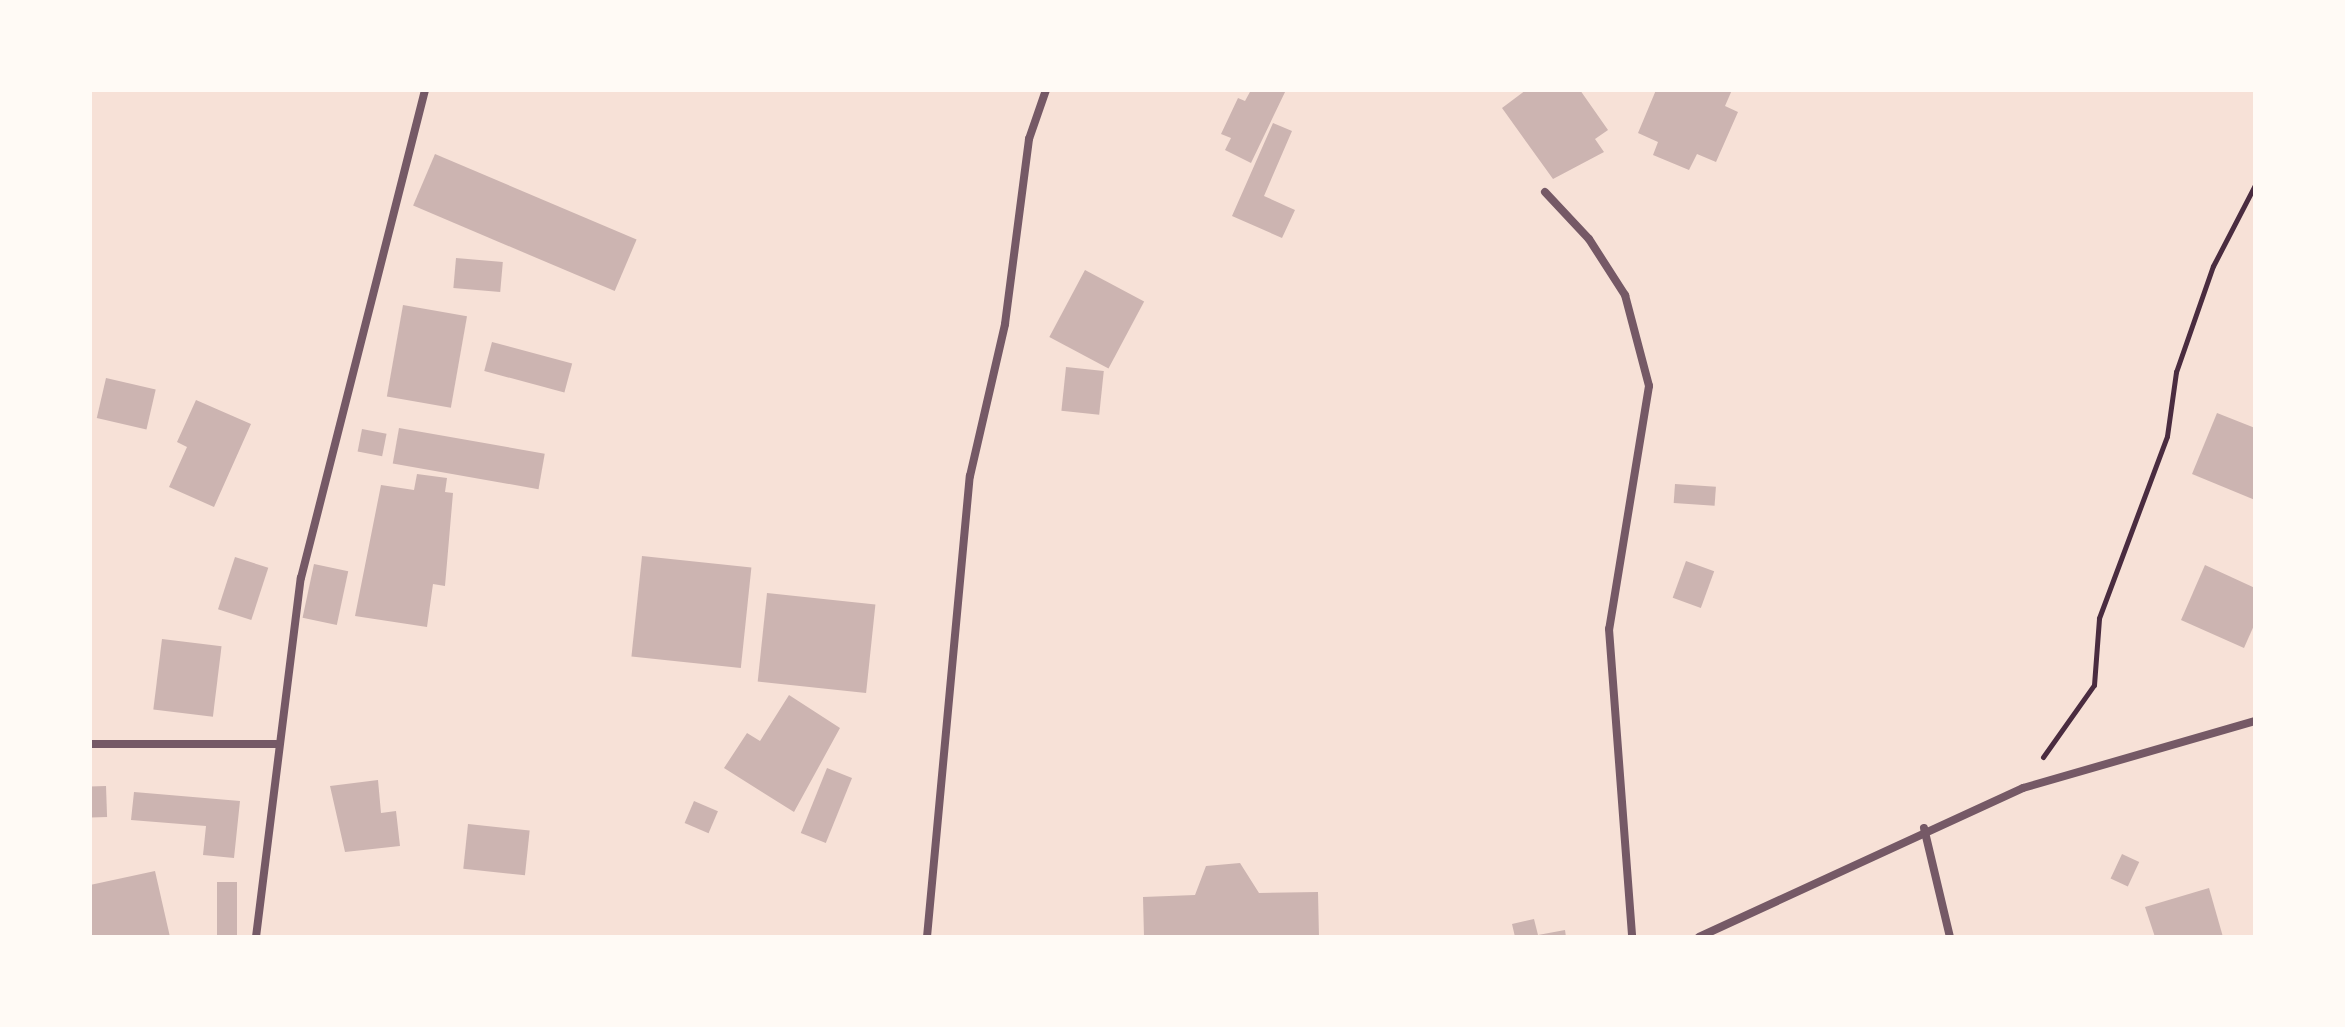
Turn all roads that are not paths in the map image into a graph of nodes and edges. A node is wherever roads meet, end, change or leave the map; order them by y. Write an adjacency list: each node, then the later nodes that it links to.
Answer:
1 (425, 90): 6 (street)
2 (1046, 90): 9 (street)
3 (1545, 192): 10 (street)
4 (2255, 721): 7 (street)
5 (90, 744): 6 (street)
6 (276, 744): 8 (street)
7 (1924, 828): 11 (street); 12 (street)
8 (256, 937)
9 (927, 937)
10 (1632, 937)
11 (1699, 937)
12 (1950, 937)

